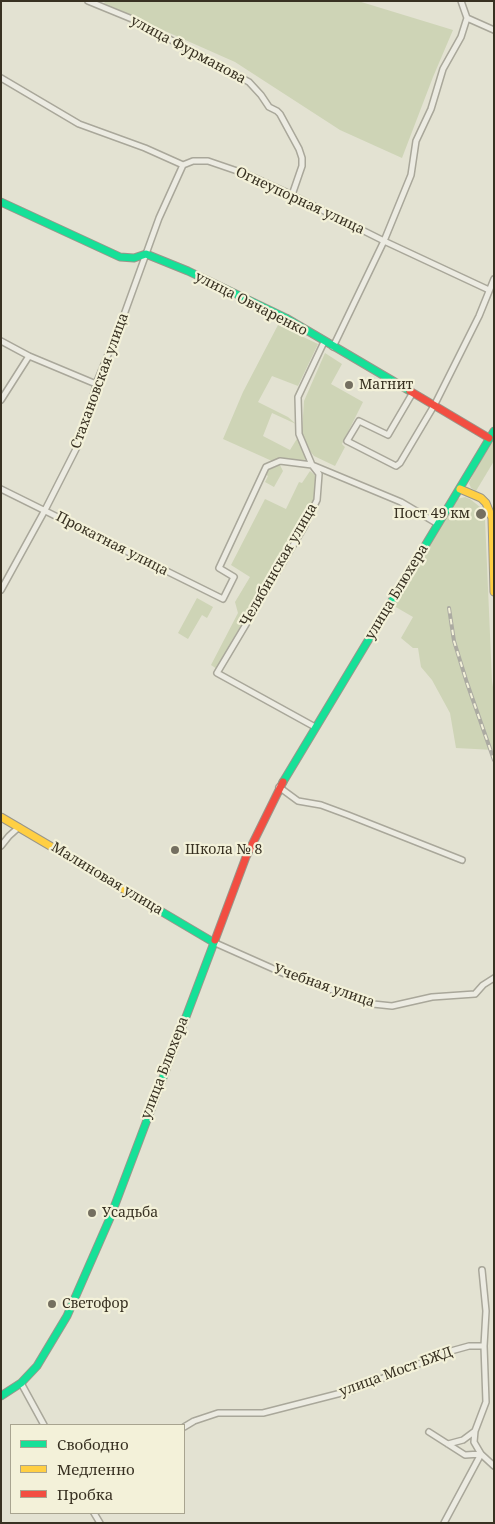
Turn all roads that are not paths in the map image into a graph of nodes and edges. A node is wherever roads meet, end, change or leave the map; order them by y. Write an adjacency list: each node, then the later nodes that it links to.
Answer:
1 (88, 1): 7 (street, улица Фурманова)
2 (462, 1): 3 (street)
3 (467, 18): 4 (street); 9 (street)
4 (494, 30)
5 (1, 78): 6 (street)
6 (183, 165): 7 (street, Огнеупорная улица); 10 (street, Стахановская улица)
7 (292, 194): 9 (street, Огнеупорная улица)
8 (1, 202): 10 (main road, улица Овчаренко)
9 (384, 241): 12 (street, Огнеупорная улица); 15 (street)
10 (146, 254): 14 (main road, улица Овчаренко); 17 (street, Стахановская улица)
11 (494, 279): 12 (street)
12 (489, 290): 20 (street)
13 (1, 341): 16 (street)
14 (324, 342): 15 (main road, улица Овчаренко); 22 (street, Челябинская улица)
15 (332, 347): 18 (main road, улица Овчаренко)
16 (29, 356): 17 (street); 19 (street)
17 (96, 384): 25 (street, Стахановская улица)
18 (412, 394): 20 (main road, улица Овчаренко); 20 (street)
19 (1, 400)
20 (434, 404): 21 (main road, улица Овчаренко)
21 (492, 434): 24 (main road, улица Блюхера)
22 (312, 465): 25 (street, Прокатная улица); 27 (street); 30 (street, Челябинская улица)
23 (1, 489): 25 (street, Прокатная улица)
24 (460, 489): 26 (main road); 27 (main road, улица Блюхера)
25 (45, 510): 28 (street, Стахановская улица)
26 (493, 516): 29 (main road)
27 (438, 524): 30 (main road, улица Блюхера)
28 (1, 590)
29 (494, 592)
30 (315, 727): 31 (main road, улица Блюхера)
31 (279, 787): 35 (street); 36 (main road, улица Блюхера)
32 (1, 817): 33 (main road, Малиновая улица)
33 (19, 827): 34 (street); 36 (main road, Малиновая улица)
34 (1, 846)
35 (462, 860)
36 (213, 942): 37 (street, Учебная улица); 40 (main road, улица Блюхера)
37 (494, 978)
38 (482, 1270): 39 (street)
39 (484, 1346): 43 (street, улица Мост БЖД); 44 (street)
40 (22, 1383): 41 (main road, улица Блюхера); 42 (street)
41 (1, 1396)
42 (43, 1424)
43 (185, 1426)
44 (474, 1431): 46 (street); 47 (street)
45 (429, 1432): 46 (street)
46 (448, 1444): 47 (street)
47 (481, 1454): 48 (street); 49 (street)
48 (494, 1466)
49 (444, 1523)

